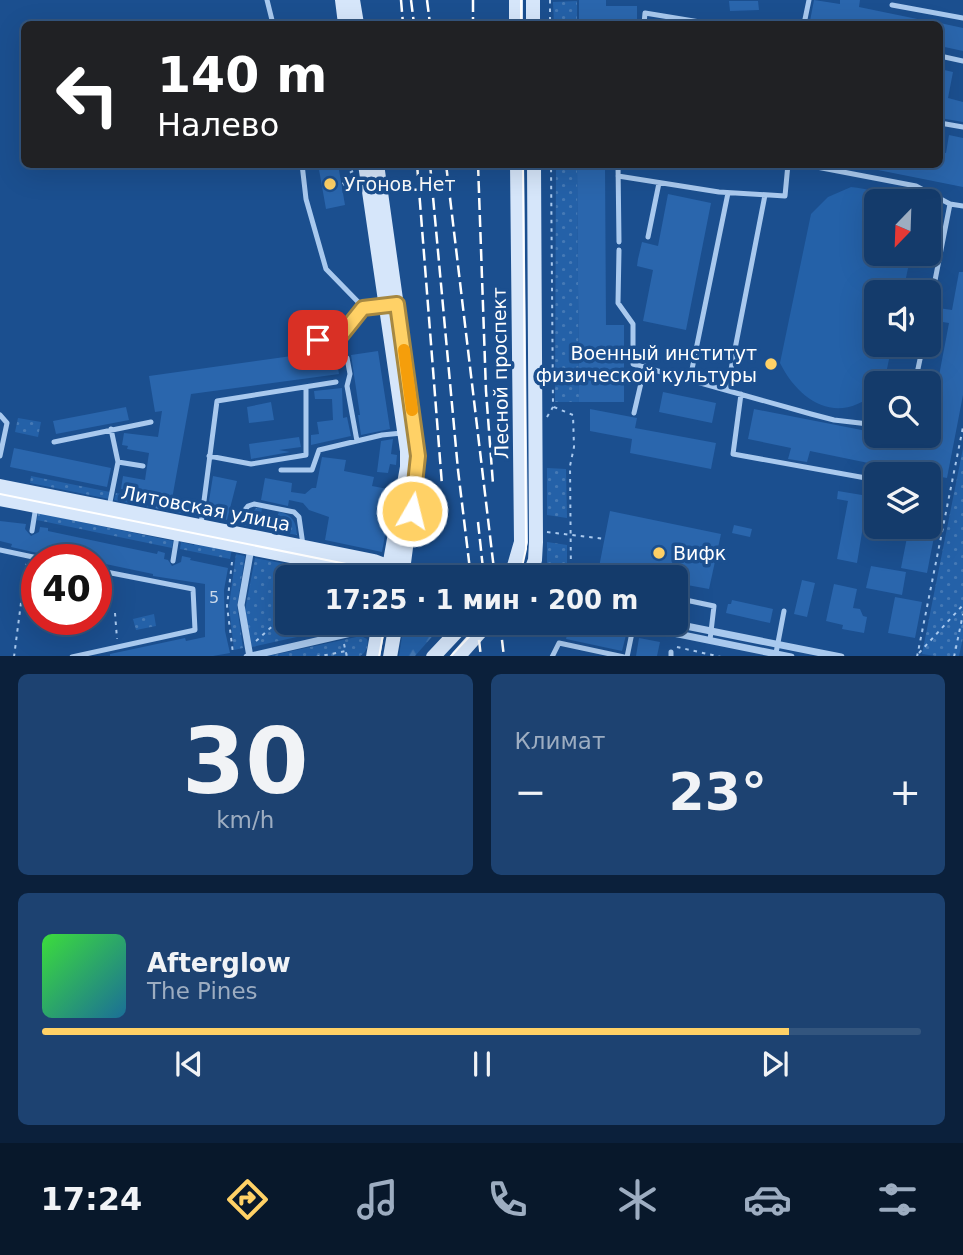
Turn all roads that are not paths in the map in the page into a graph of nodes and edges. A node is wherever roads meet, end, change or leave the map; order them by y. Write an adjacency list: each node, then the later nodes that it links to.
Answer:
1 (267, 0): 9 (lane)
2 (342, 0): 10 (street)
3 (353, 0): 11 (street)
4 (516, 0): 12 (street)
5 (533, 0): 13 (street)
6 (809, 0): 16 (lane)
7 (892, 5): 8 (lane)
8 (963, 18)
9 (271, 21)
10 (345, 21)
11 (356, 21)
12 (516, 21)
13 (533, 21)
14 (644, 21): 15 (lane)
15 (694, 21)
16 (805, 21)
17 (943, 57): 18 (lane)
18 (963, 61)
19 (943, 124): 20 (lane)
20 (963, 127)
21 (302, 168): 42 (lane)
22 (362, 168): 41 (street)
23 (377, 168): 41 (street)
24 (517, 168): 39 (street, Лесной проспект)
25 (534, 168): 38 (street, Лесной проспект)
26 (618, 168): 29 (lane)
27 (788, 168): 32 (lane)
28 (821, 168): 33 (lane)
29 (618, 176): 30 (lane); 36 (lane)
30 (659, 183): 31 (lane); 35 (lane)
31 (727, 192): 32 (lane); 46 (lane)
32 (765, 195): 49 (lane)
33 (950, 204): 34 (lane); 40 (lane)
34 (963, 206)
35 (648, 237)
36 (619, 242)
37 (619, 250): 45 (lane)
38 (534, 278): 39 (street); 81 (street, Лесной проспект)
39 (518, 279): 80 (street, Лесной проспект)
40 (935, 280)
41 (391, 305): 42 (lane); 56 (street)
42 (363, 308): 43 (lane)
43 (297, 343)
44 (347, 358): 57 (lane)
45 (645, 366): 46 (lane); 51 (lane)
46 (690, 379): 49 (lane)
47 (336, 382): 48 (lane)
48 (306, 387): 60 (lane); 60 (lane)
49 (727, 390): 50 (lane)
50 (741, 394): 54 (lane); 64 (lane)
51 (634, 413)
52 (0, 415): 59 (lane)
53 (151, 422): 55 (lane)
54 (864, 423)
55 (111, 429): 58 (lane); 61 (lane)
56 (410, 432): 57 (lane); 79 (street)
57 (357, 441): 63 (lane)
58 (54, 442)
59 (0, 456)
60 (209, 456): 69 (lane)
61 (118, 462): 62 (lane); 68 (lane)
62 (143, 466)
63 (281, 470)
64 (864, 478)
65 (0, 486): 67 (street, Литовская улица)
66 (0, 499): 67 (street, Литовская улица)
67 (38, 500): 68 (street, Литовская улица); 71 (lane)
68 (108, 514): 70 (street, Литовская улица)
69 (201, 527): 70 (street, Литовская улица); 72 (street, Литовская улица)
70 (179, 529): 73 (street, Литовская улица); 77 (lane)
71 (32, 531)
72 (227, 532): 73 (street, Литовская улица); 76 (lane)
73 (252, 543): 76 (street, Литовская улица); 99 (street)
74 (0, 550): 75 (lane)
75 (21, 552)
76 (302, 553): 78 (street, Литовская улица)
77 (173, 561)
78 (345, 565)
79 (396, 565)
80 (514, 565)
81 (533, 565)
82 (112, 573): 97 (lane)
83 (688, 601): 86 (lane)
84 (784, 611): 95 (lane)
85 (688, 626): 86 (street)
86 (712, 631): 94 (lane); 95 (street)
87 (336, 635): 99 (street)
88 (377, 635): 101 (street)
89 (394, 635): 102 (street)
90 (453, 635): 103 (street)
91 (477, 635): 104 (street)
92 (631, 635): 106 (lane)
93 (686, 635): 94 (street)
94 (710, 640): 96 (street)
95 (778, 644): 96 (lane); 98 (street)
96 (776, 653): 107 (street)
97 (97, 654): 100 (lane)
98 (817, 654): 108 (street)
99 (249, 655)
100 (72, 656)
101 (373, 656)
102 (390, 656)
103 (433, 656)
104 (458, 656)
105 (552, 656): 106 (lane)
106 (626, 656)
107 (792, 656)
108 (841, 656)

